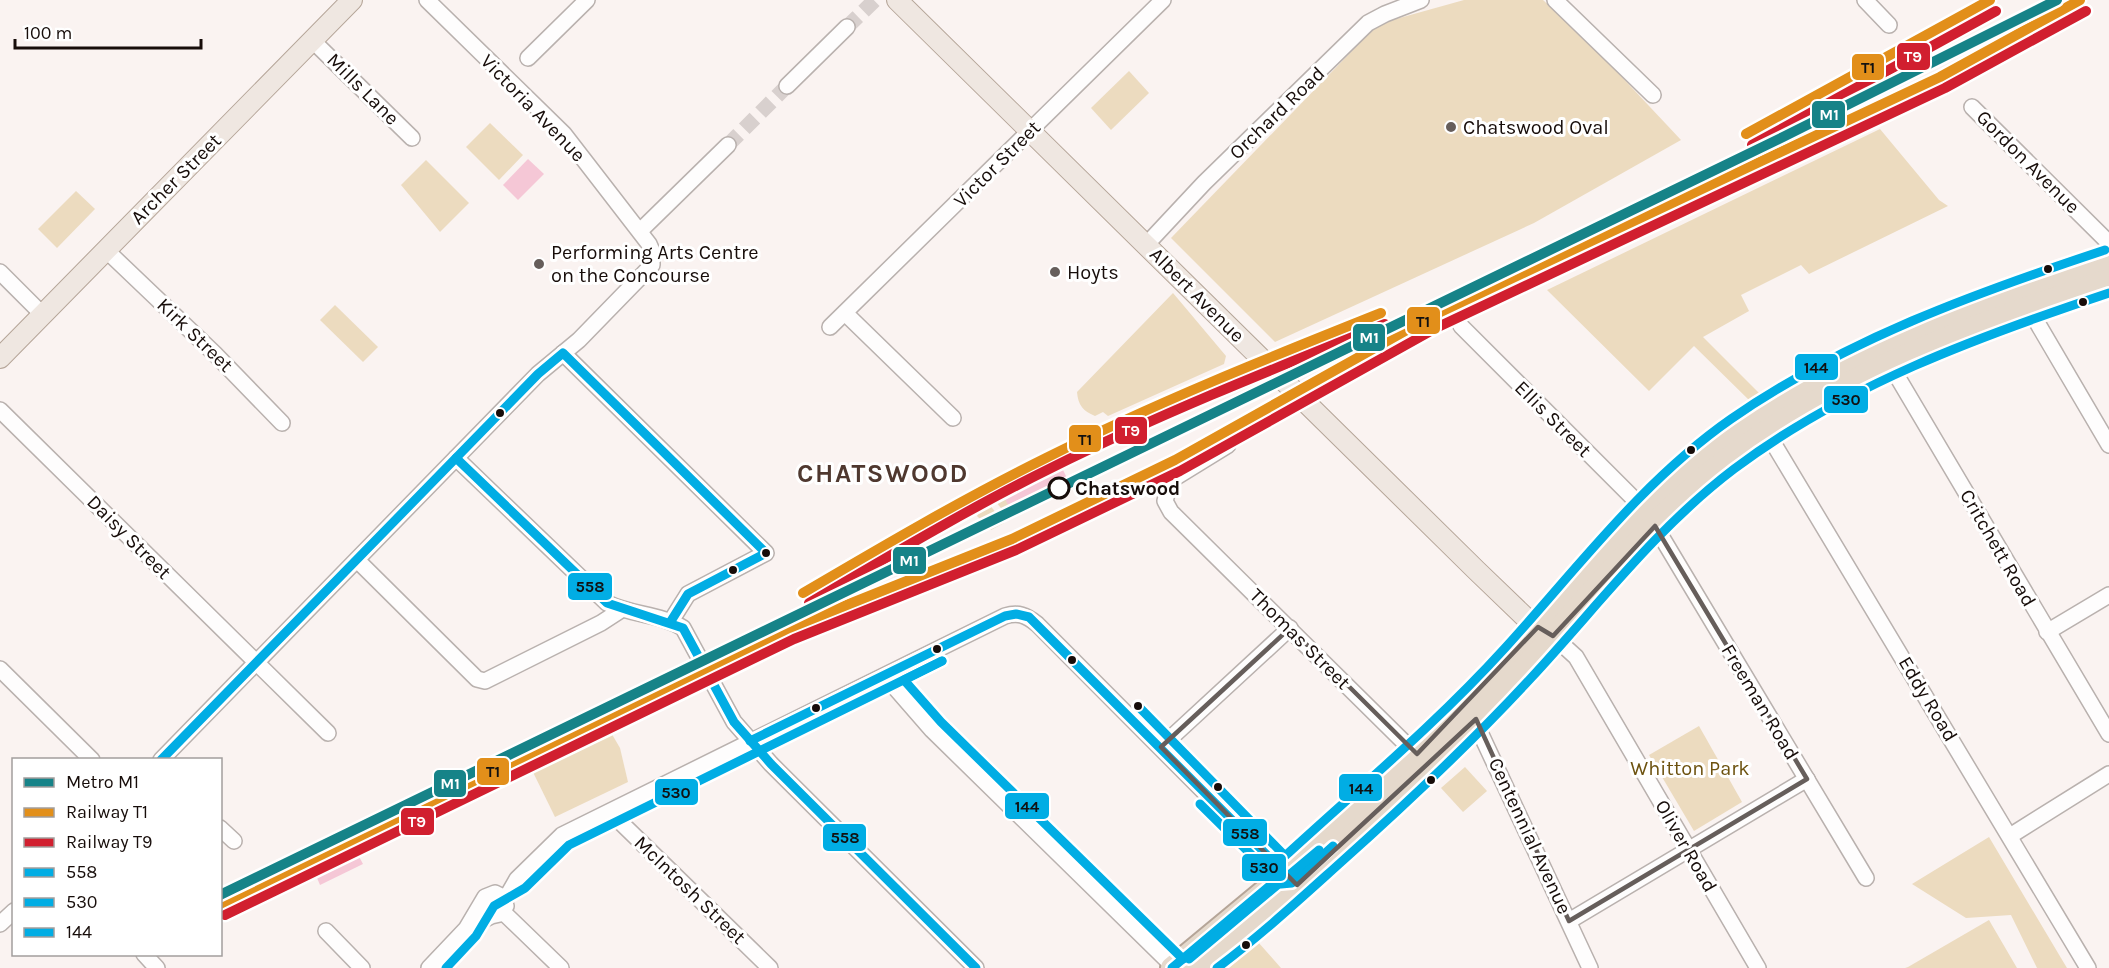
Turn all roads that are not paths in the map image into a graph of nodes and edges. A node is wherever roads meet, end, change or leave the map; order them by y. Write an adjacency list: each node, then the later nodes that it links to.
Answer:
1 (352, 0): 11 (main road, Archer Street)
2 (427, 0): 19 (street, Victoria Avenue)
3 (587, 0): 12 (street)
4 (897, 0): 16 (main road, Albert Avenue)
5 (1163, 0): 16 (street, Victor Street)
6 (1421, 0): 21 (street, Orchard Road)
7 (1554, 0): 14 (street)
8 (1865, 0): 9 (street)
9 (1889, 24)
10 (847, 27): 13 (street)
11 (312, 40): 17 (street, Mills Lane); 22 (main road, Archer Street)
12 (528, 58)
13 (787, 86)
14 (1653, 95)
15 (1972, 106): 20 (street, Gordon Avenue)
16 (1030, 131): 21 (main road, Albert Avenue); 27 (street, Victor Street)
17 (412, 138)
18 (728, 145): 19 (street)
19 (640, 231): 31 (street, Victoria Avenue)
20 (2109, 243)
21 (1146, 245): 47 (main road, Albert Avenue)
22 (106, 250): 28 (main road, Archer Street); 36 (street, Kirk Street)
23 (2109, 261): 41 (highway)
24 (0, 272): 28 (street)
25 (2109, 280): 26 (highway)
26 (2028, 307): 33 (highway); 39 (street)
27 (845, 313): 30 (street, Victor Street); 35 (street)
28 (43, 315): 32 (main road, Archer Street)
29 (1461, 326): 41 (street, Ellis Street)
30 (830, 327)
31 (563, 353): 40 (street); 45 (street)
32 (0, 358)
33 (1888, 361): 37 (highway); 48 (street, Critchett Road)
34 (0, 410): 49 (street, Daisy Street)
35 (953, 418)
36 (282, 423)
37 (1766, 431): 41 (highway); 64 (street, Eddy Road)
38 (1228, 445): 46 (street, Thomas Street)
39 (2109, 445)
40 (456, 458): 42 (street); 44 (street)
41 (1650, 518): 47 (highway); 61 (street, Freeman Road)
42 (358, 561): 44 (street); 49 (street)
43 (2109, 595): 48 (street)
44 (621, 610): 45 (street)
45 (672, 621): 55 (street)
46 (1290, 628): 56 (street); 59 (street, Thomas Street)
47 (1546, 632): 52 (highway); 66 (street, Oliver Road)
48 (2047, 632): 54 (street, Critchett Road)
49 (257, 663): 53 (street, Daisy Street); 58 (street)
50 (0, 669): 57 (street)
51 (885, 676): 55 (street); 56 (street); 80 (street)
52 (1471, 713): 59 (highway); 71 (street, Centennial Avenue)
53 (328, 733)
54 (2109, 734)
55 (750, 741): 62 (street); 79 (street)
56 (1161, 747): 68 (street)
57 (91, 758)
58 (162, 758)
59 (1423, 760): 68 (highway)
60 (2109, 774): 64 (street)
61 (1807, 779): 66 (street); 67 (street, Freeman Road)
62 (610, 812): 69 (street); 78 (street, McIntosh Street)
63 (222, 830): 65 (street)
64 (2010, 836): 83 (street, Eddy Road)
65 (234, 841)
66 (1688, 849): 71 (street); 82 (street, Oliver Road)
67 (1866, 878)
68 (1291, 879): 74 (highway); 80 (highway)
69 (495, 905): 76 (street); 77 (street)
70 (12, 913): 72 (street)
71 (1569, 921): 81 (street, Centennial Avenue)
72 (0, 924)
73 (326, 931): 75 (street)
74 (1206, 966)
75 (362, 968)
76 (429, 968)
77 (561, 968)
78 (770, 968)
79 (976, 968)
80 (1173, 968)
81 (1590, 968)
82 (1758, 968)
83 (2088, 968)

